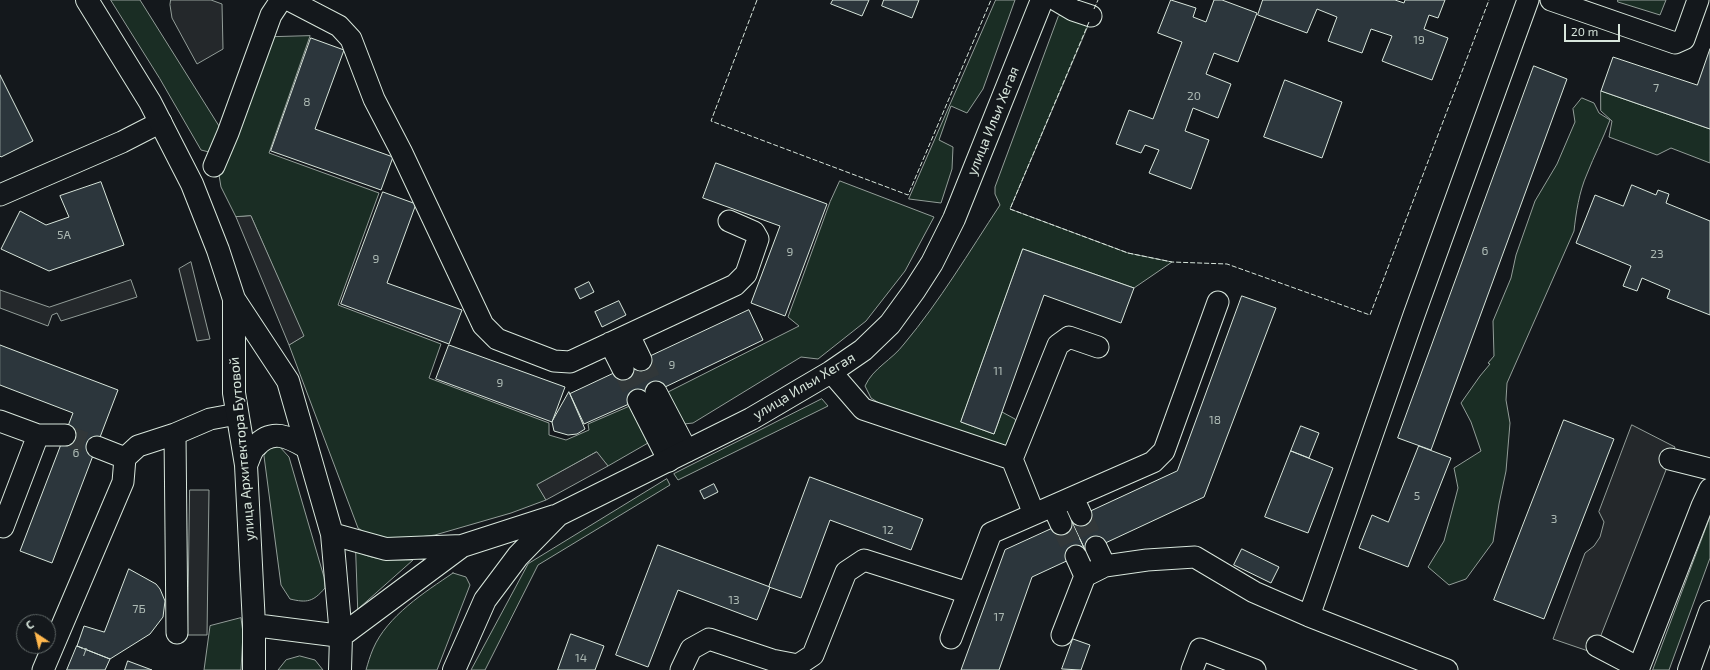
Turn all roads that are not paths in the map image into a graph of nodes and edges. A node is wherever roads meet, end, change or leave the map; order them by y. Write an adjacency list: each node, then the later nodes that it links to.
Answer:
1 (87, 0): 10 (main road, улица Архитектора Бутовой)
2 (281, 0): 11 (street)
3 (289, 0): 16 (street)
4 (1042, 0): 19 (main road, улица Ильи Хегая)
5 (1056, 0): 9 (street)
6 (1528, 0): 46 (street)
7 (1551, 0): 8 (street)
8 (1698, 0)
9 (1091, 16)
10 (161, 122): 12 (street); 14 (main road, улица Архитектора Бутовой)
11 (214, 166)
12 (0, 195)
13 (729, 221): 16 (street)
14 (234, 299): 21 (main road, улица Архитектора Бутовой); 27 (main road, улица Архитектора Бутовой)
15 (1218, 302): 35 (street)
16 (620, 339): 18 (street)
17 (1098, 347): 31 (street)
18 (632, 365)
19 (831, 372): 28 (main road, улица Ильи Хегая); 31 (street)
20 (647, 396): 28 (street)
21 (237, 414): 23 (street); 32 (main road, улица Архитектора Бутовой)
22 (0, 421): 24 (street)
23 (174, 434): 29 (street); 48 (street)
24 (38, 435): 25 (street); 37 (street)
25 (65, 435)
26 (96, 447): 29 (street)
27 (306, 448): 32 (main road); 38 (main road, улица Архитектора Бутовой)
28 (678, 456): 36 (main road, улица Ильи Хегая)
29 (125, 458): 55 (street)
30 (1670, 458): 33 (street)
31 (1012, 459): 35 (street)
32 (246, 465): 47 (main road, улица Архитектора Бутовой)
33 (1710, 469)
34 (1710, 489): 54 (street)
35 (1034, 514): 44 (street)
36 (558, 515): 39 (main road); 58 (main road, улица Ильи Хегая)
37 (3, 527)
38 (332, 534): 39 (main road); 50 (main road, улица Архитектора Бутовой)
39 (462, 546): 50 (main road)
40 (1096, 548): 42 (street)
41 (1076, 556): 43 (street)
42 (1105, 566): 43 (street); 46 (street)
43 (1085, 576): 49 (street)
44 (968, 593): 51 (street); 53 (street)
45 (1710, 612): 63 (main road)
46 (1308, 616): 62 (street)
47 (254, 625): 50 (main road); 56 (main road, улица Архитектора Бутовой)
48 (177, 633)
49 (1062, 635)
50 (341, 636): 57 (main road, улица Архитектора Бутовой)
51 (951, 638)
52 (1597, 646): 54 (street)
53 (770, 665): 59 (street)
54 (1638, 669)
55 (43, 670)
56 (254, 670)
57 (340, 670)
58 (454, 670)
59 (681, 670)
60 (1192, 670): 61 (street)
61 (1255, 670)
62 (1447, 670)
63 (1689, 670)

